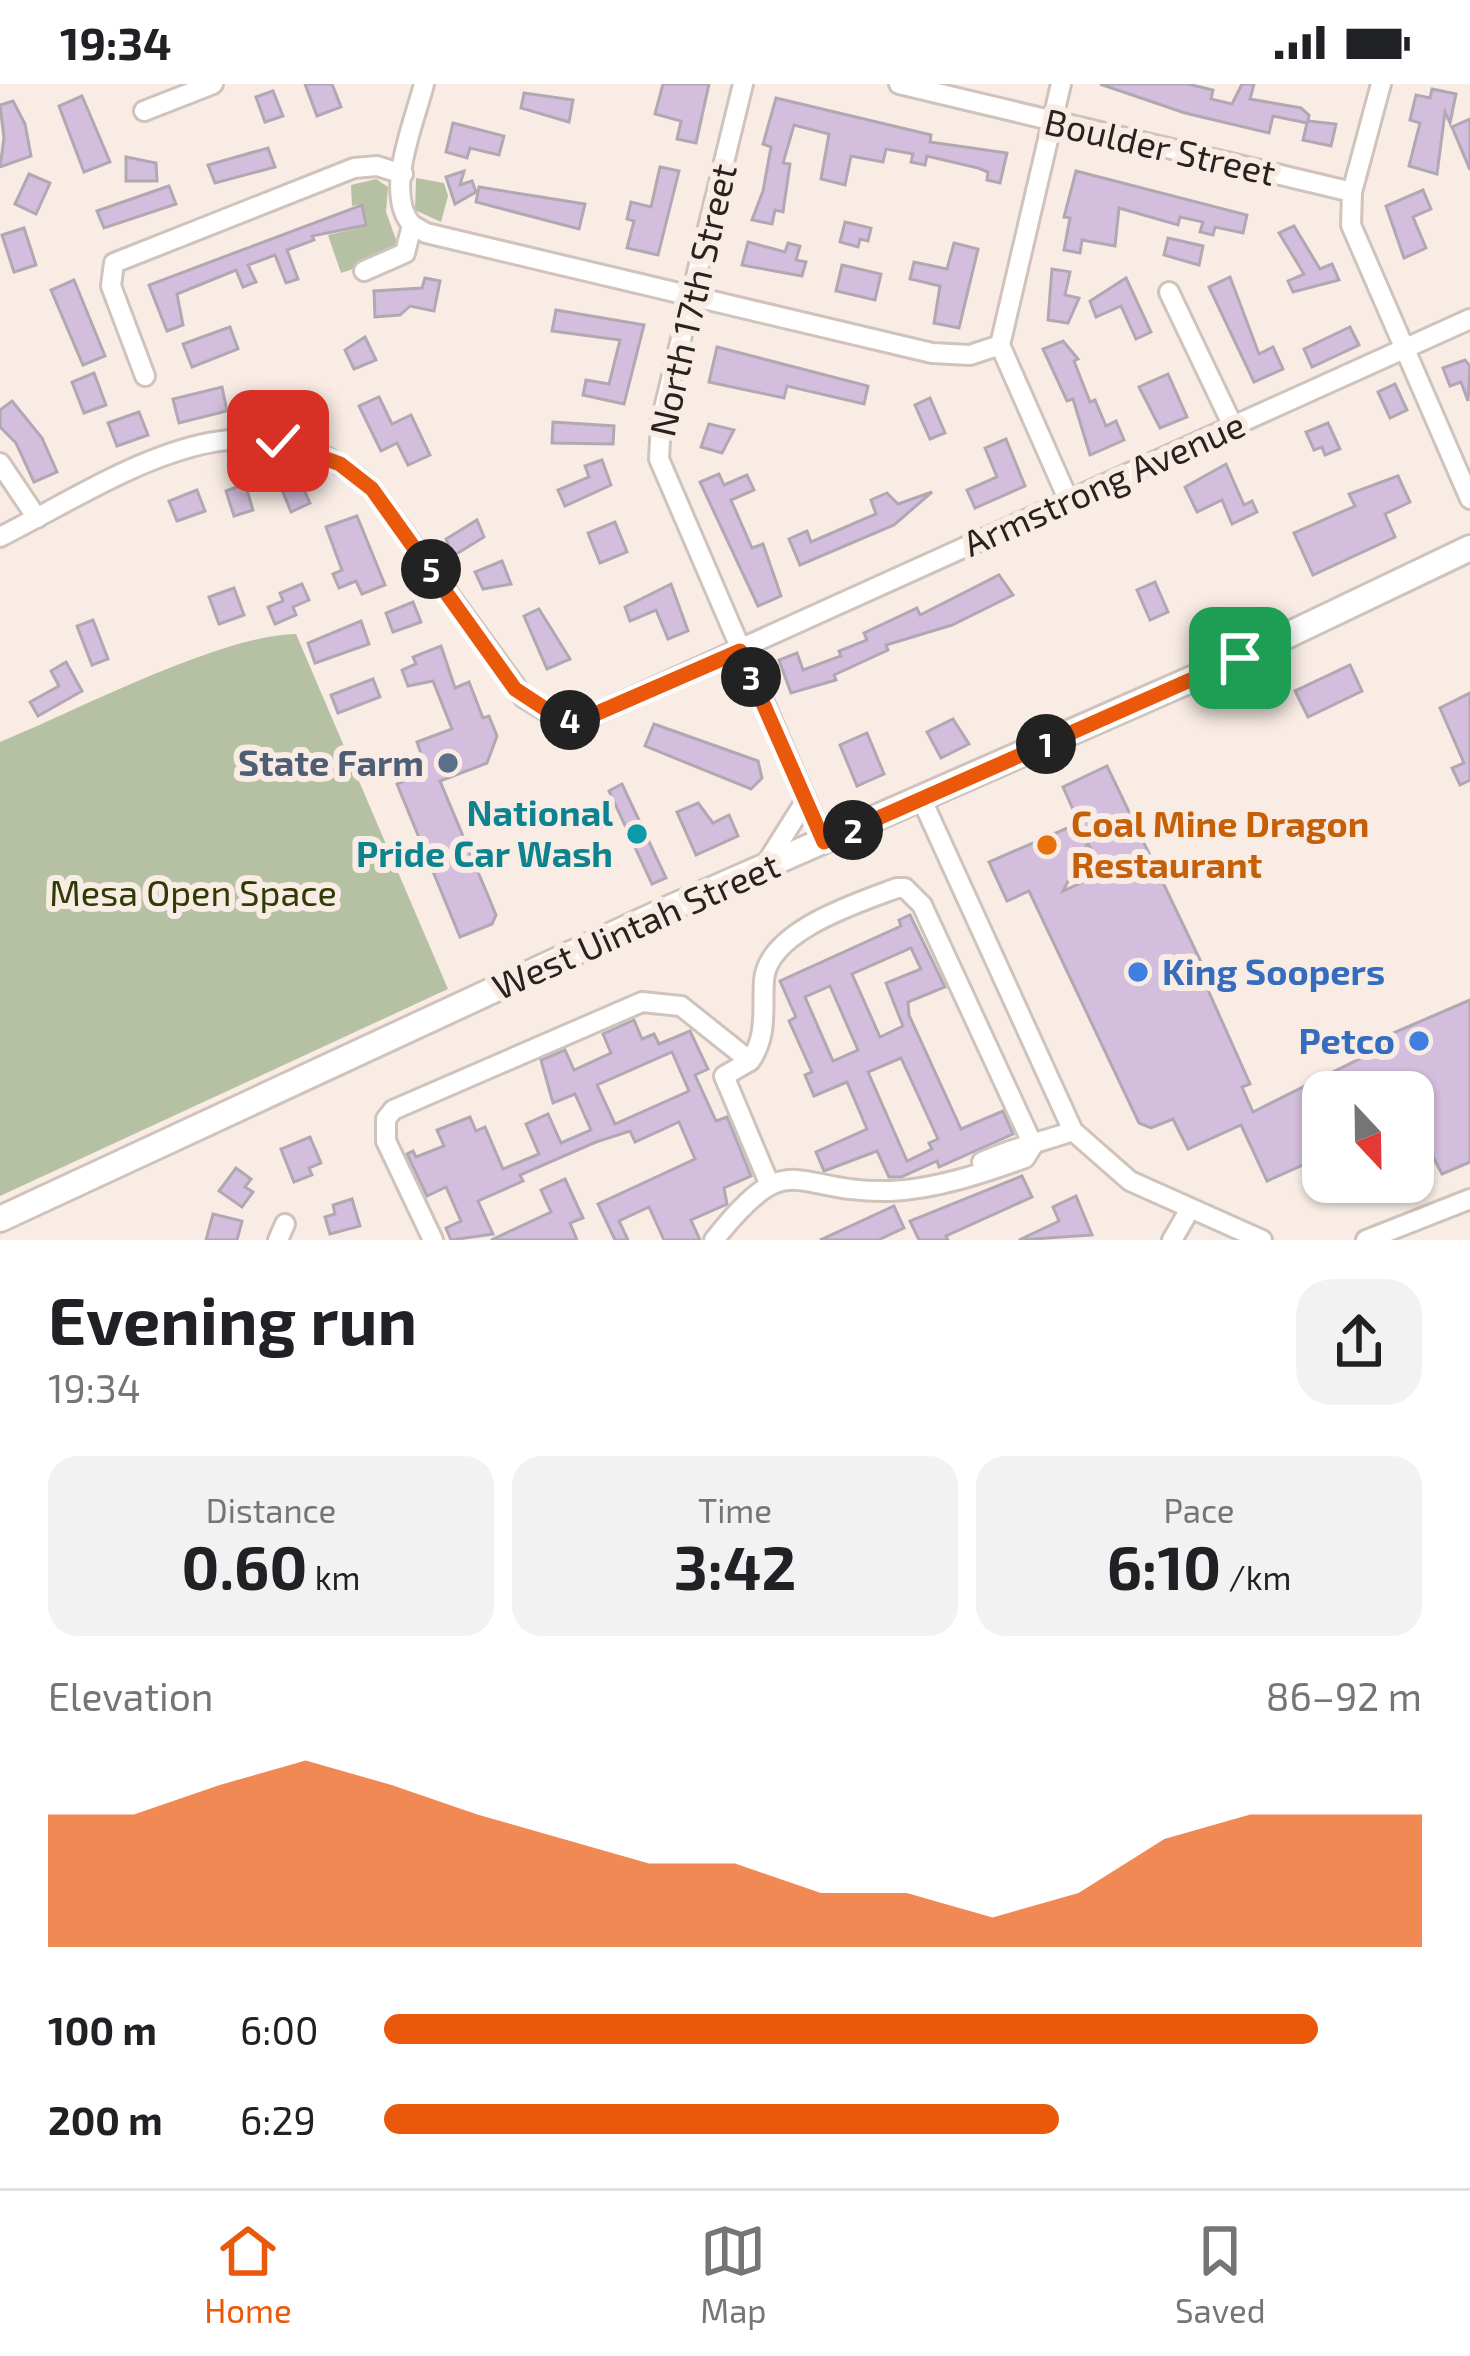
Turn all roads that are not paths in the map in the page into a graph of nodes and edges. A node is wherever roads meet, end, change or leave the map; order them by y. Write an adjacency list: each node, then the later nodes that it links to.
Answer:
1 (213, 84): 7 (street)
2 (424, 84): 9 (street)
3 (743, 84): 14 (street, North 17th Street)
4 (899, 84): 8 (street, Boulder Street)
5 (1061, 84): 8 (street)
6 (1382, 84): 10 (street)
7 (143, 111)
8 (1052, 122): 10 (street, Boulder Street); 16 (street)
9 (403, 174): 11 (street); 18 (street)
10 (1352, 192): 17 (street)
11 (412, 225): 12 (street); 14 (street)
12 (364, 272)
13 (1169, 292): 19 (street)
14 (692, 296): 16 (street); 26 (street, North 17th Street)
15 (1470, 319): 17 (street, Armstrong Avenue)
16 (1000, 345): 21 (street)
17 (1402, 350): 19 (street, Armstrong Avenue); 22 (street)
18 (145, 376)
19 (1233, 426): 21 (street, Armstrong Avenue)
20 (0, 463): 23 (street)
21 (1069, 499): 26 (street, Armstrong Avenue)
22 (1470, 499)
23 (37, 518): 24 (street, Armstrong Avenue); 26 (street, Armstrong Avenue)
24 (0, 537)
25 (1470, 548): 28 (main road, West Uintah Street)
26 (740, 651): 27 (street, North 17th Street)
27 (806, 800): 29 (street, North 17th Street); 30 (street)
28 (922, 800): 29 (main road, West Uintah Street); 32 (street)
29 (824, 842): 30 (main road, West Uintah Street)
30 (763, 869): 37 (main road, West Uintah Street)
31 (750, 1060): 33 (street); 34 (street); 38 (street)
32 (1073, 1131): 33 (street); 36 (street)
33 (1034, 1145): 34 (street)
34 (769, 1183): 39 (street)
35 (1470, 1199): 42 (street)
36 (1190, 1210): 40 (street); 41 (street)
37 (0, 1219)
38 (434, 1240)
39 (714, 1240)
40 (1172, 1240)
41 (1262, 1240)
42 (1366, 1240)

